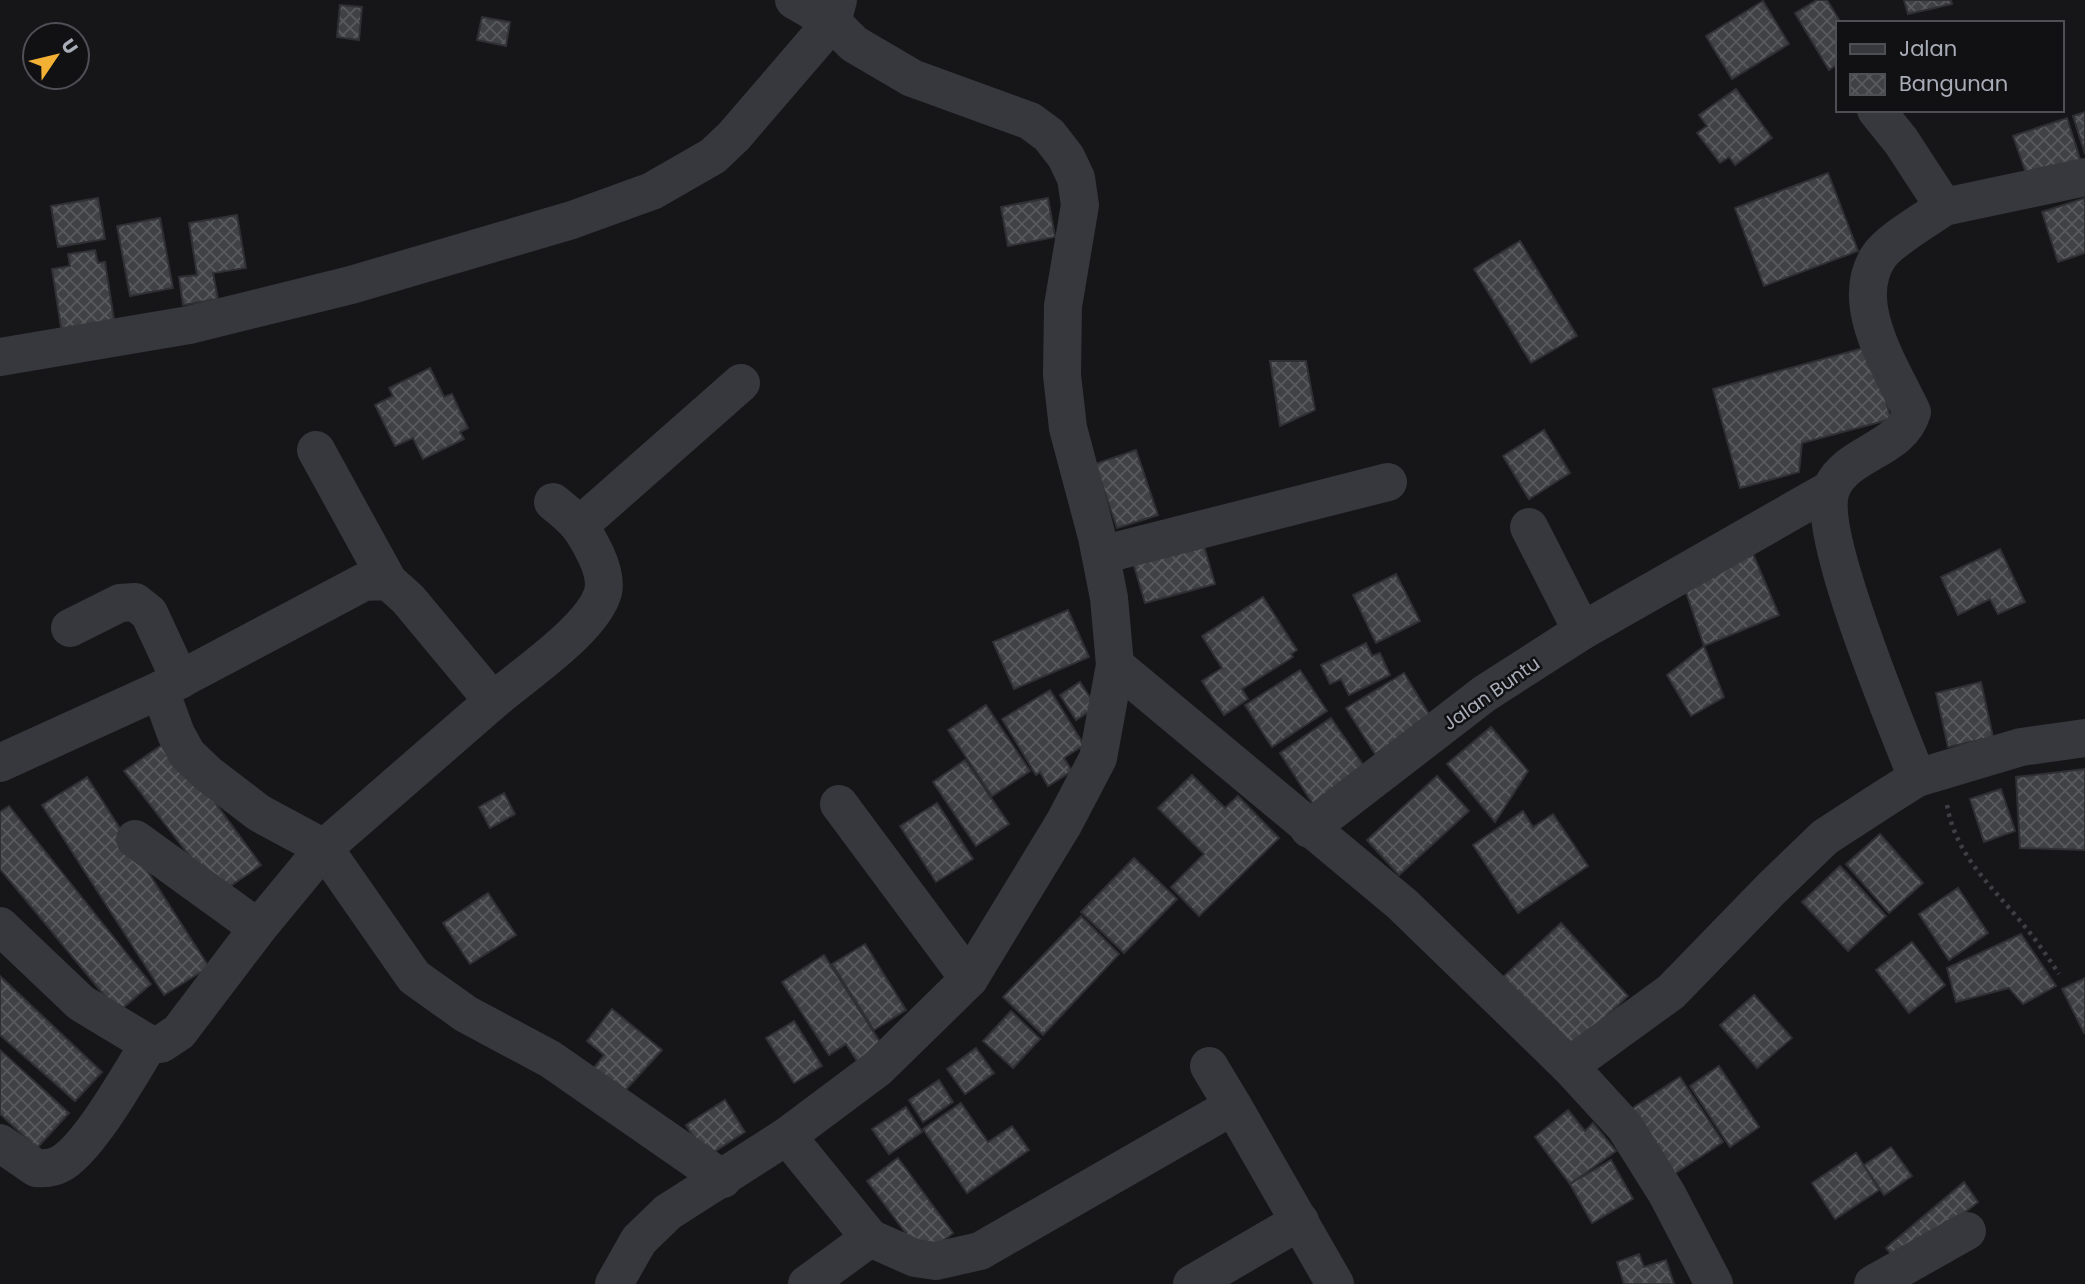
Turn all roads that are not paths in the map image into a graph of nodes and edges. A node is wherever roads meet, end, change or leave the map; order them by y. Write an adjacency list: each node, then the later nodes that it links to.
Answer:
1 (794, 0): 2 (street)
2 (835, 11): 6 (street); 12 (street)
3 (1878, 112): 5 (street)
4 (2085, 177): 5 (street)
5 (1944, 207): 10 (street, Jalan Buntu)
6 (0, 358)
7 (741, 383): 18 (street)
8 (316, 450): 13 (street)
9 (1388, 482): 12 (street)
10 (1831, 489): 15 (street, Jalan Buntu); 21 (street)
11 (1529, 527): 15 (street)
12 (1101, 555): 16 (street)
13 (388, 581): 17 (street); 18 (street)
14 (70, 628): 17 (street)
15 (1582, 631): 23 (street, Jalan Buntu)
16 (1115, 666): 23 (street); 28 (street)
17 (170, 685): 20 (street); 25 (street)
18 (493, 701): 25 (street)
19 (2085, 738): 21 (street)
20 (5, 750)
21 (1929, 776): 31 (street)
22 (839, 804): 28 (street)
23 (1309, 828): 31 (street)
24 (135, 839): 27 (street)
25 (324, 848): 27 (street); 35 (street)
26 (0, 926): 29 (street)
27 (258, 928): 29 (street)
28 (969, 979): 33 (street)
29 (149, 1044): 34 (street)
30 (1209, 1066): 32 (street)
31 (1569, 1066): 43 (street)
32 (1233, 1106): 36 (street); 38 (street)
33 (787, 1136): 35 (street); 38 (street)
34 (0, 1143)
35 (723, 1179): 39 (street)
36 (1300, 1221): 41 (street); 42 (street)
37 (1967, 1231): 44 (street)
38 (870, 1238): 40 (street)
39 (614, 1284)
40 (807, 1284)
41 (1192, 1284)
42 (1335, 1284)
43 (1714, 1284)
44 (1873, 1284)

